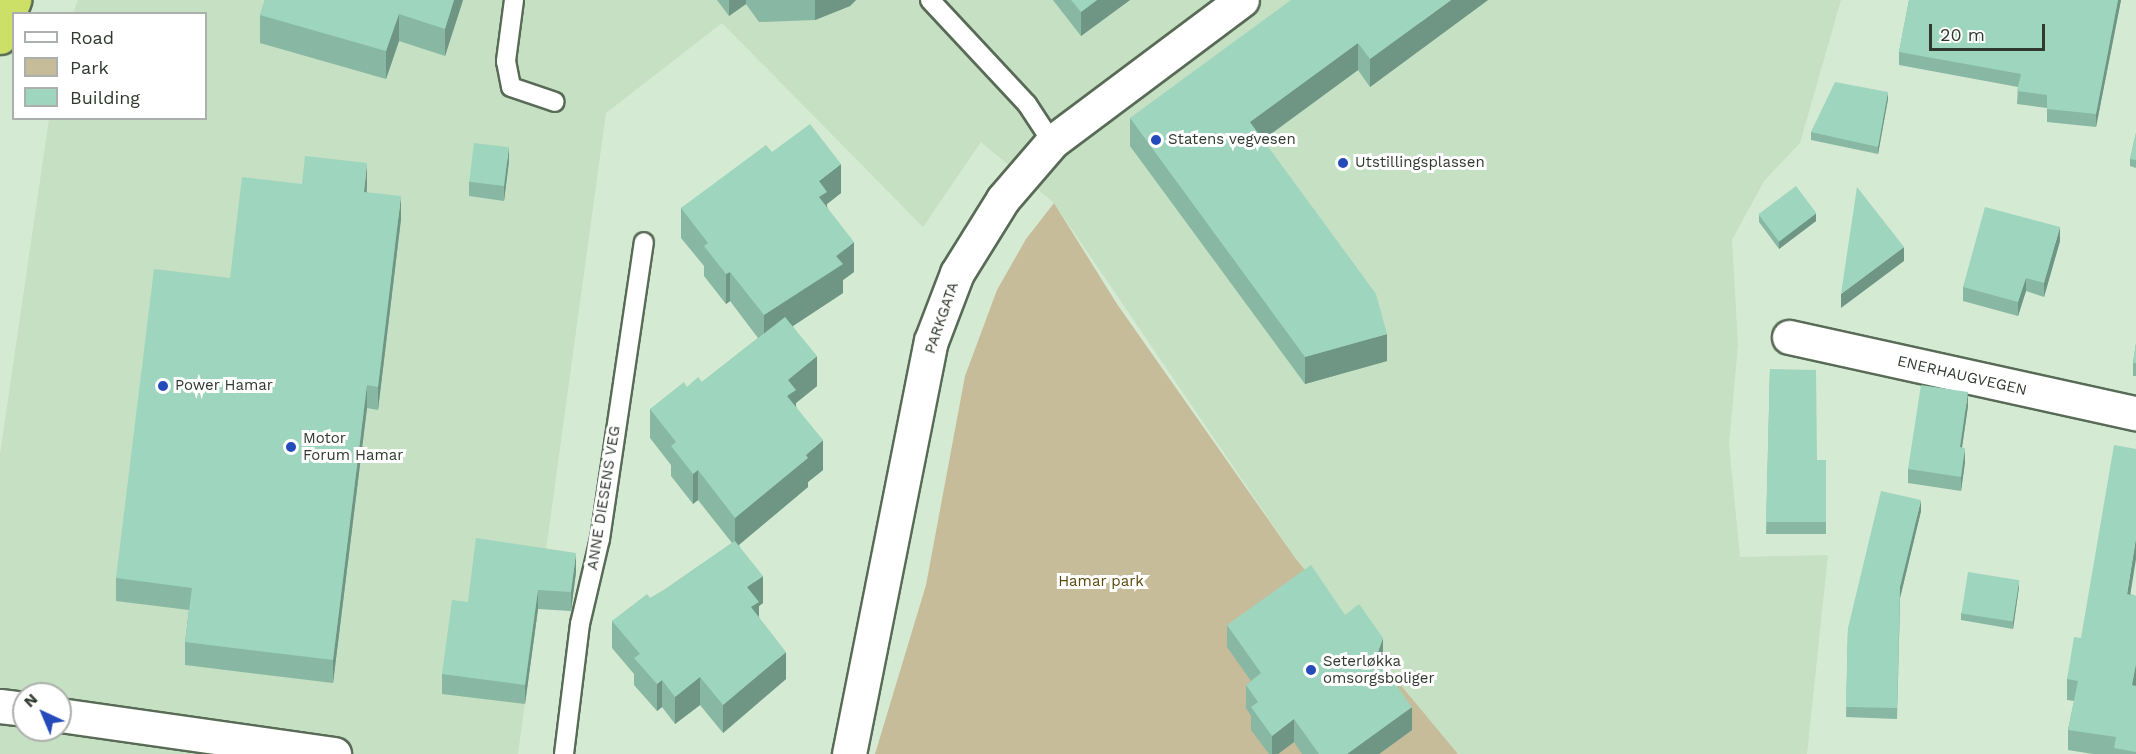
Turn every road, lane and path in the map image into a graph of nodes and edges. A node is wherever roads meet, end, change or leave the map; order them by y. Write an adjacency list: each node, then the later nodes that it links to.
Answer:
1 (14, 0): 5 (highway)
2 (514, 0): 6 (lane)
3 (930, 0): 7 (lane)
4 (1242, 0): 7 (street, PARKGATA)
5 (0, 37)
6 (555, 102)
7 (1052, 142): 14 (street, PARKGATA)
8 (644, 242): 13 (lane, ANNE DIESENS VEG)
9 (1789, 337): 10 (street, ENERHAUGVEGEN)
10 (2136, 413)
11 (72, 717): 12 (street)
12 (334, 754)
13 (564, 754)
14 (849, 754)

